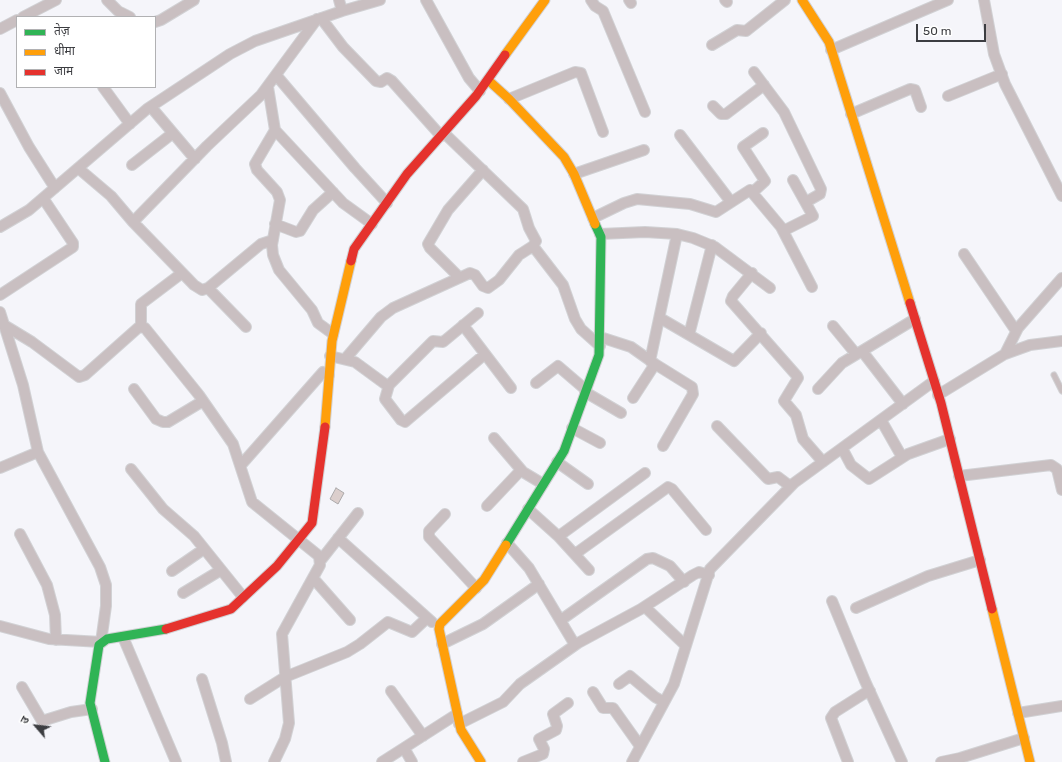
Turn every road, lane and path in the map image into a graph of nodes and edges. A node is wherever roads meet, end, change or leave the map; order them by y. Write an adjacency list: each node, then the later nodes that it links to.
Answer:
1 (56, 0): 14 (street)
2 (107, 0): 15 (street)
3 (194, 0): 18 (street)
4 (339, 0): 13 (street)
5 (380, 0): 13 (street)
6 (426, 0): 29 (street)
7 (545, 0): 25 (street)
8 (591, 0): 36 (street)
9 (785, 0): 20 (street)
10 (802, 0): 21 (street)
11 (948, 0): 21 (street)
12 (984, 0): 23 (street)
13 (342, 11): 16 (street)
14 (25, 16)
15 (128, 16)
16 (319, 19): 24 (street); 34 (street); 43 (street)
17 (16, 21): 19 (street)
18 (156, 22)
19 (0, 29)
20 (712, 45)
21 (831, 50): 37 (street)
22 (754, 72): 26 (street)
23 (1002, 74): 31 (street); 55 (street)
24 (276, 75): 27 (street); 59 (street)
25 (488, 80): 29 (street); 32 (street)
26 (764, 85): 33 (street); 58 (street)
27 (268, 87): 39 (street); 46 (street)
28 (104, 88): 38 (street)
29 (480, 91): 43 (street)
30 (0, 93): 52 (street)
31 (948, 96)
32 (509, 99): 40 (street); 50 (street)
33 (713, 106)
34 (151, 107): 38 (street); 41 (street)
35 (921, 107): 37 (street)
36 (645, 112)
37 (851, 114): 83 (street)
38 (130, 124): 48 (street)
39 (275, 130): 53 (street); 62 (street)
40 (603, 132)
41 (173, 133): 46 (street); 47 (street)
42 (763, 133): 54 (street)
43 (442, 134): 49 (street); 59 (street)
44 (680, 135): 57 (street)
45 (644, 150): 50 (street)
46 (195, 159): 61 (street)
47 (132, 165)
48 (78, 168): 52 (street); 61 (street)
49 (483, 170): 70 (street); 74 (street)
50 (574, 174): 60 (street)
51 (793, 180): 58 (street)
52 (55, 188): 56 (street)
53 (333, 192): 62 (street); 63 (street)
54 (753, 192): 57 (street); 65 (street)
55 (1062, 196)
56 (43, 198): 64 (street); 79 (street)
57 (731, 202): 60 (street)
58 (806, 202): 65 (street)
59 (387, 203): 63 (street)
60 (593, 218): 66 (street)
61 (133, 222): 72 (street)
62 (276, 224): 68 (street)
63 (372, 224): 91 (street)
64 (0, 227)
65 (783, 232): 76 (street)
66 (600, 234): 67 (street); 93 (street)
67 (677, 234): 69 (street); 82 (street)
68 (273, 240): 77 (street); 91 (street)
69 (712, 245): 73 (street); 92 (street)
70 (533, 246): 74 (street); 93 (street)
71 (964, 254): 89 (street)
72 (182, 273): 77 (street); 86 (street)
73 (752, 273): 78 (street); 90 (street)
74 (459, 277): 99 (street)
75 (1062, 278): 89 (street)
76 (812, 287)
77 (208, 288): 88 (street)
78 (770, 288)
79 (0, 295)
80 (0, 312): 84 (street)
81 (478, 313): 85 (street)
82 (660, 318): 92 (street); 100 (street)
83 (915, 319): 95 (street); 103 (street)
84 (4, 325): 86 (street); 124 (street)
85 (463, 325): 96 (street); 105 (street)
86 (141, 326): 113 (street)
87 (833, 326): 95 (street)
88 (246, 327)
89 (1016, 331): 97 (street)
90 (761, 333): 92 (street); 127 (street)
91 (333, 334): 98 (street)
92 (689, 335)
93 (600, 341): 100 (street); 110 (street)
94 (1062, 341): 97 (street)
95 (859, 352): 109 (street); 114 (street)
96 (485, 354): 105 (street); 106 (street)
97 (1005, 354): 111 (street)
98 (330, 356): 99 (street); 102 (street)
99 (346, 358): 105 (street)
100 (652, 362): 112 (street); 122 (street)
101 (1054, 375): 107 (lane)
102 (329, 376): 128 (street); 147 (street)
103 (934, 381): 111 (street); 114 (street)
104 (536, 383): 110 (street)
105 (389, 385)
106 (512, 388)
107 (1061, 388)
108 (134, 389): 113 (street)
109 (818, 389)
110 (586, 391): 115 (street); 118 (street)
111 (938, 395): 120 (street)
112 (633, 398)
113 (203, 401): 128 (street)
114 (902, 404): 116 (street)
115 (621, 414)
116 (881, 420): 123 (street); 125 (street)
117 (717, 426): 137 (street)
118 (572, 428): 121 (street); 126 (street)
119 (494, 438): 131 (street)
120 (950, 439): 125 (street); 134 (street)
121 (600, 443)
122 (663, 446)
123 (842, 448): 125 (street); 127 (street)
124 (38, 452): 129 (street); 173 (street)
125 (902, 457)
126 (557, 462): 135 (street); 136 (street)
127 (823, 462): 137 (street)
128 (241, 465): 147 (street)
129 (0, 468)
130 (131, 469): 149 (street)
131 (521, 470): 135 (street); 139 (street)
132 (645, 473): 145 (street)
133 (1060, 475): 134 (street); 138 (street)
134 (959, 476): 152 (street)
135 (543, 484): 140 (street)
136 (588, 484)
137 (790, 486): 156 (street)
138 (1062, 490)
139 (487, 506)
140 (528, 509): 145 (street); 148 (street)
141 (358, 513): 146 (street)
142 (444, 514): 160 (street)
143 (706, 530): 150 (street)
144 (20, 534): 172 (street)
145 (559, 536): 150 (street)
146 (338, 538): 151 (street); 166 (street)
147 (298, 540): 151 (street); 162 (street)
148 (507, 543): 159 (street); 160 (street)
149 (204, 549): 153 (street); 155 (street)
150 (575, 554): 154 (street)
151 (321, 560): 157 (street)
152 (980, 560): 165 (street); 189 (street)
153 (221, 570): 161 (street); 162 (street)
154 (589, 570)
155 (172, 571)
156 (709, 575): 158 (street); 176 (street)
157 (313, 578): 167 (street); 177 (street)
158 (684, 582): 164 (street); 168 (street)
159 (539, 584): 168 (street); 174 (street)
160 (476, 588): 170 (street)
161 (183, 593)
162 (243, 598): 171 (street)
163 (832, 601): 183 (street)
164 (644, 607): 175 (street); 176 (street)
165 (856, 608)
166 (427, 618): 170 (street); 177 (street)
167 (350, 620)
168 (561, 620): 175 (street)
169 (0, 626): 172 (street)
170 (440, 626): 174 (street)
171 (123, 637): 173 (street); 196 (street)
172 (56, 640): 173 (street)
173 (101, 642): 188 (street)
174 (442, 644): 190 (street)
175 (575, 645): 190 (street)
176 (686, 646): 185 (street)
177 (285, 677): 184 (street); 198 (street)
178 (202, 679): 197 (street)
179 (619, 684): 185 (street)
180 (22, 687): 188 (street)
181 (391, 691): 191 (street)
182 (593, 692): 193 (street)
183 (870, 692): 204 (street); 205 (street)
184 (250, 699)
185 (664, 702): 193 (street)
186 (568, 703): 202 (street)
187 (1062, 706): 189 (street)
188 (92, 709): 195 (street)
189 (1018, 713): 192 (street)
190 (458, 719): 191 (street); 201 (street)
191 (423, 736): 194 (street)
192 (1024, 738): 206 (street); 207 (street)
193 (640, 746): 203 (street)
194 (404, 748): 199 (street); 200 (street)
195 (105, 762)
196 (176, 762)
197 (226, 762)
198 (274, 762)
199 (382, 762)
200 (412, 762)
201 (481, 762)
202 (523, 762)
203 (632, 762)
204 (848, 762)
205 (902, 762)
206 (941, 762)
207 (1030, 762)

